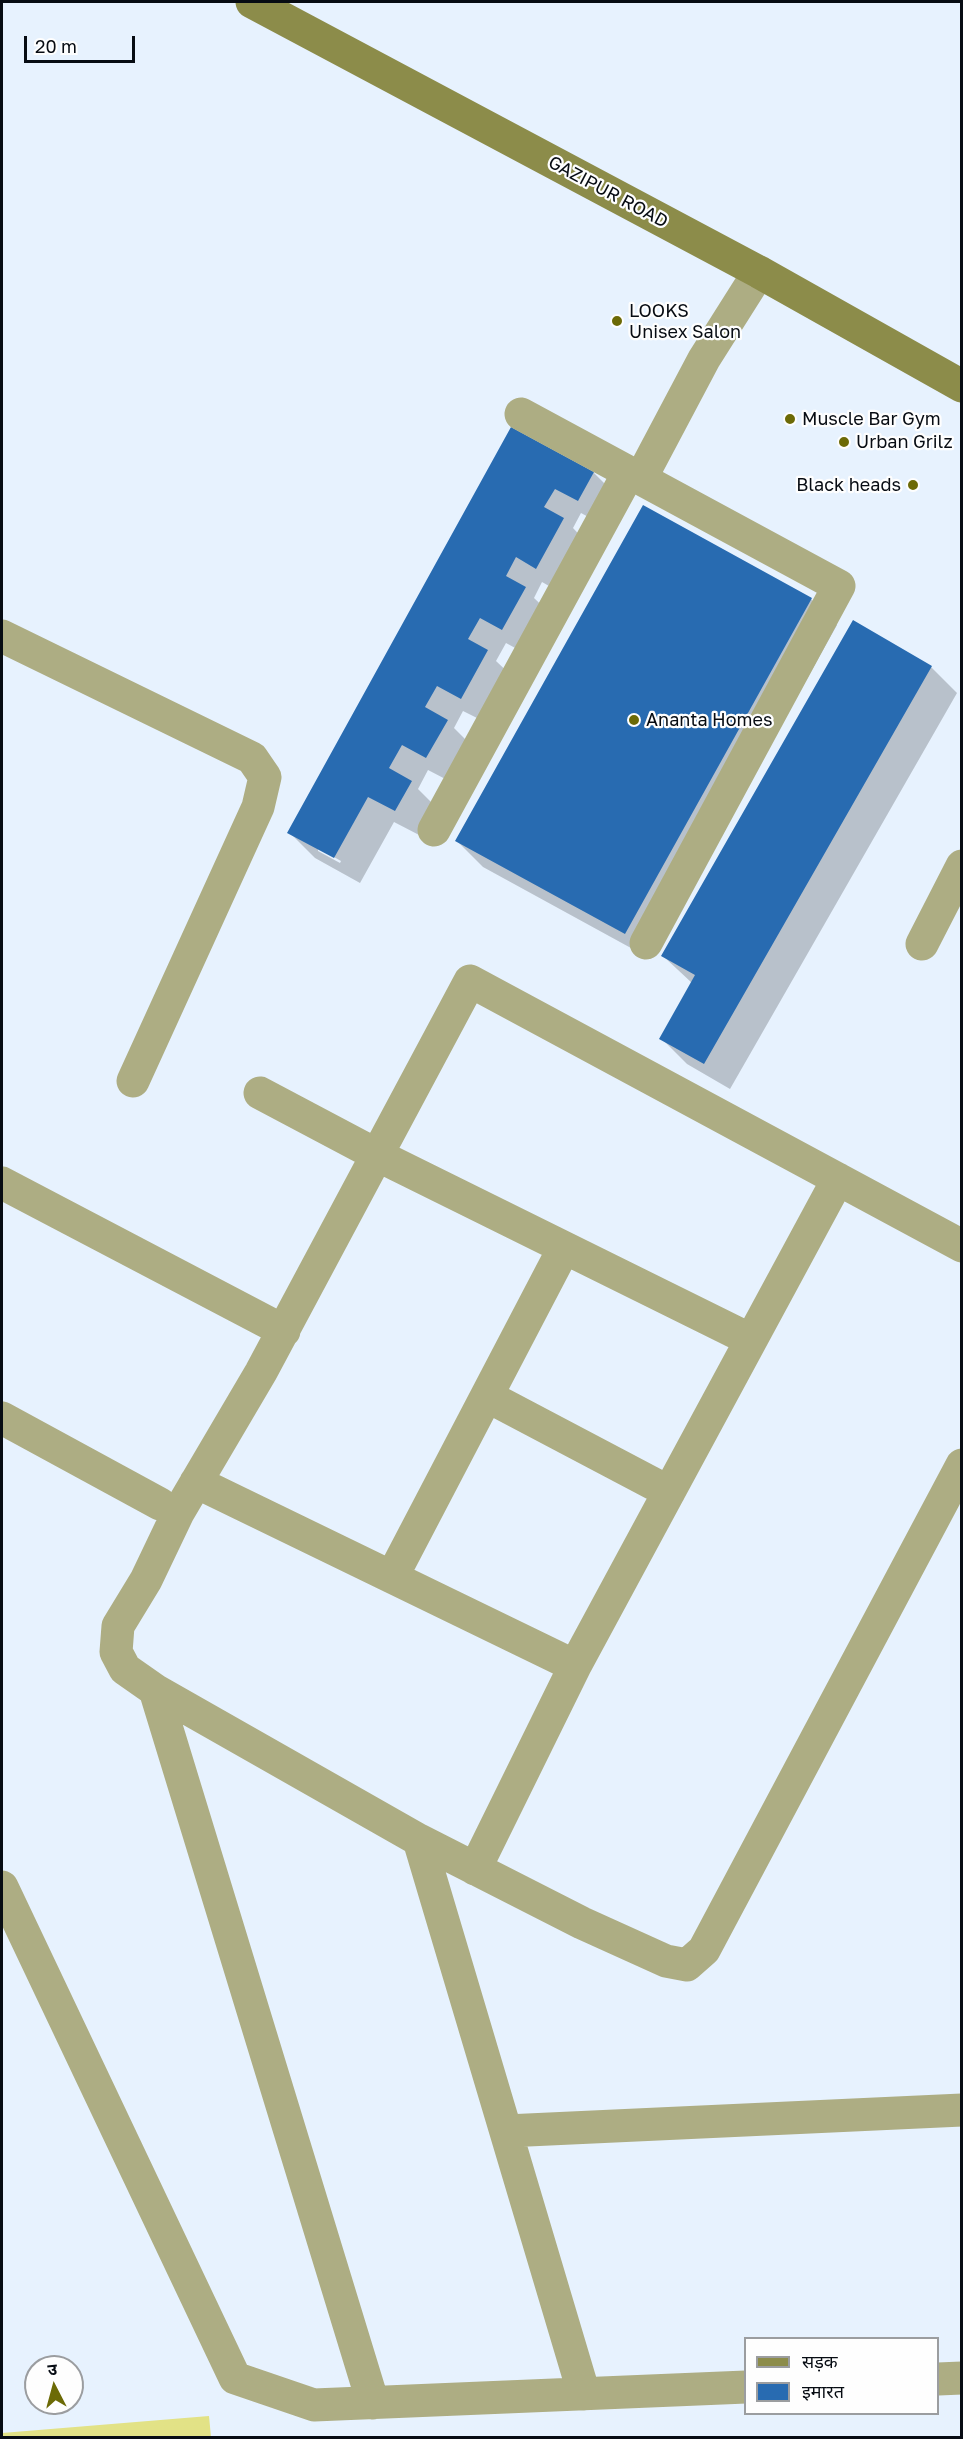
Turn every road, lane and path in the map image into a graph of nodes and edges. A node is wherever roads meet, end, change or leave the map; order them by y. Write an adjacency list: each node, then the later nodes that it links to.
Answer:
1 (252, 2): 2 (street, GAZIPUR ROAD)
2 (759, 272): 3 (street, GAZIPUR ROAD); 5 (street)
3 (962, 386)
4 (521, 414): 5 (street)
5 (635, 475): 7 (street); 9 (street)
6 (2, 636): 11 (street)
7 (434, 830)
8 (962, 866): 10 (street)
9 (646, 943)
10 (922, 944)
11 (133, 1081)
12 (260, 1093): 13 (street)
13 (377, 1155): 14 (street); 17 (street); 18 (street)
14 (838, 1179): 16 (street); 19 (street)
15 (2, 1183): 18 (street)
16 (962, 1246)
17 (564, 1248): 19 (street); 20 (street)
18 (284, 1331): 23 (street)
19 (751, 1340): 24 (street)
20 (486, 1396): 24 (street); 26 (street)
21 (2, 1418): 25 (street)
22 (962, 1465): 30 (street)
23 (196, 1482): 26 (street); 28 (street)
24 (669, 1492): 27 (street)
25 (160, 1504)
26 (392, 1577): 27 (street)
27 (574, 1666): 30 (street)
28 (155, 1690): 29 (street); 38 (street)
29 (419, 1840): 30 (street); 33 (street)
30 (475, 1869)
31 (2, 1887): 38 (street)
32 (962, 2110): 33 (street)
33 (506, 2131): 37 (street)
34 (962, 2378): 35 (street)
35 (939, 2379)
36 (744, 2388): 37 (street)
37 (584, 2394): 38 (street)
38 (373, 2403)

